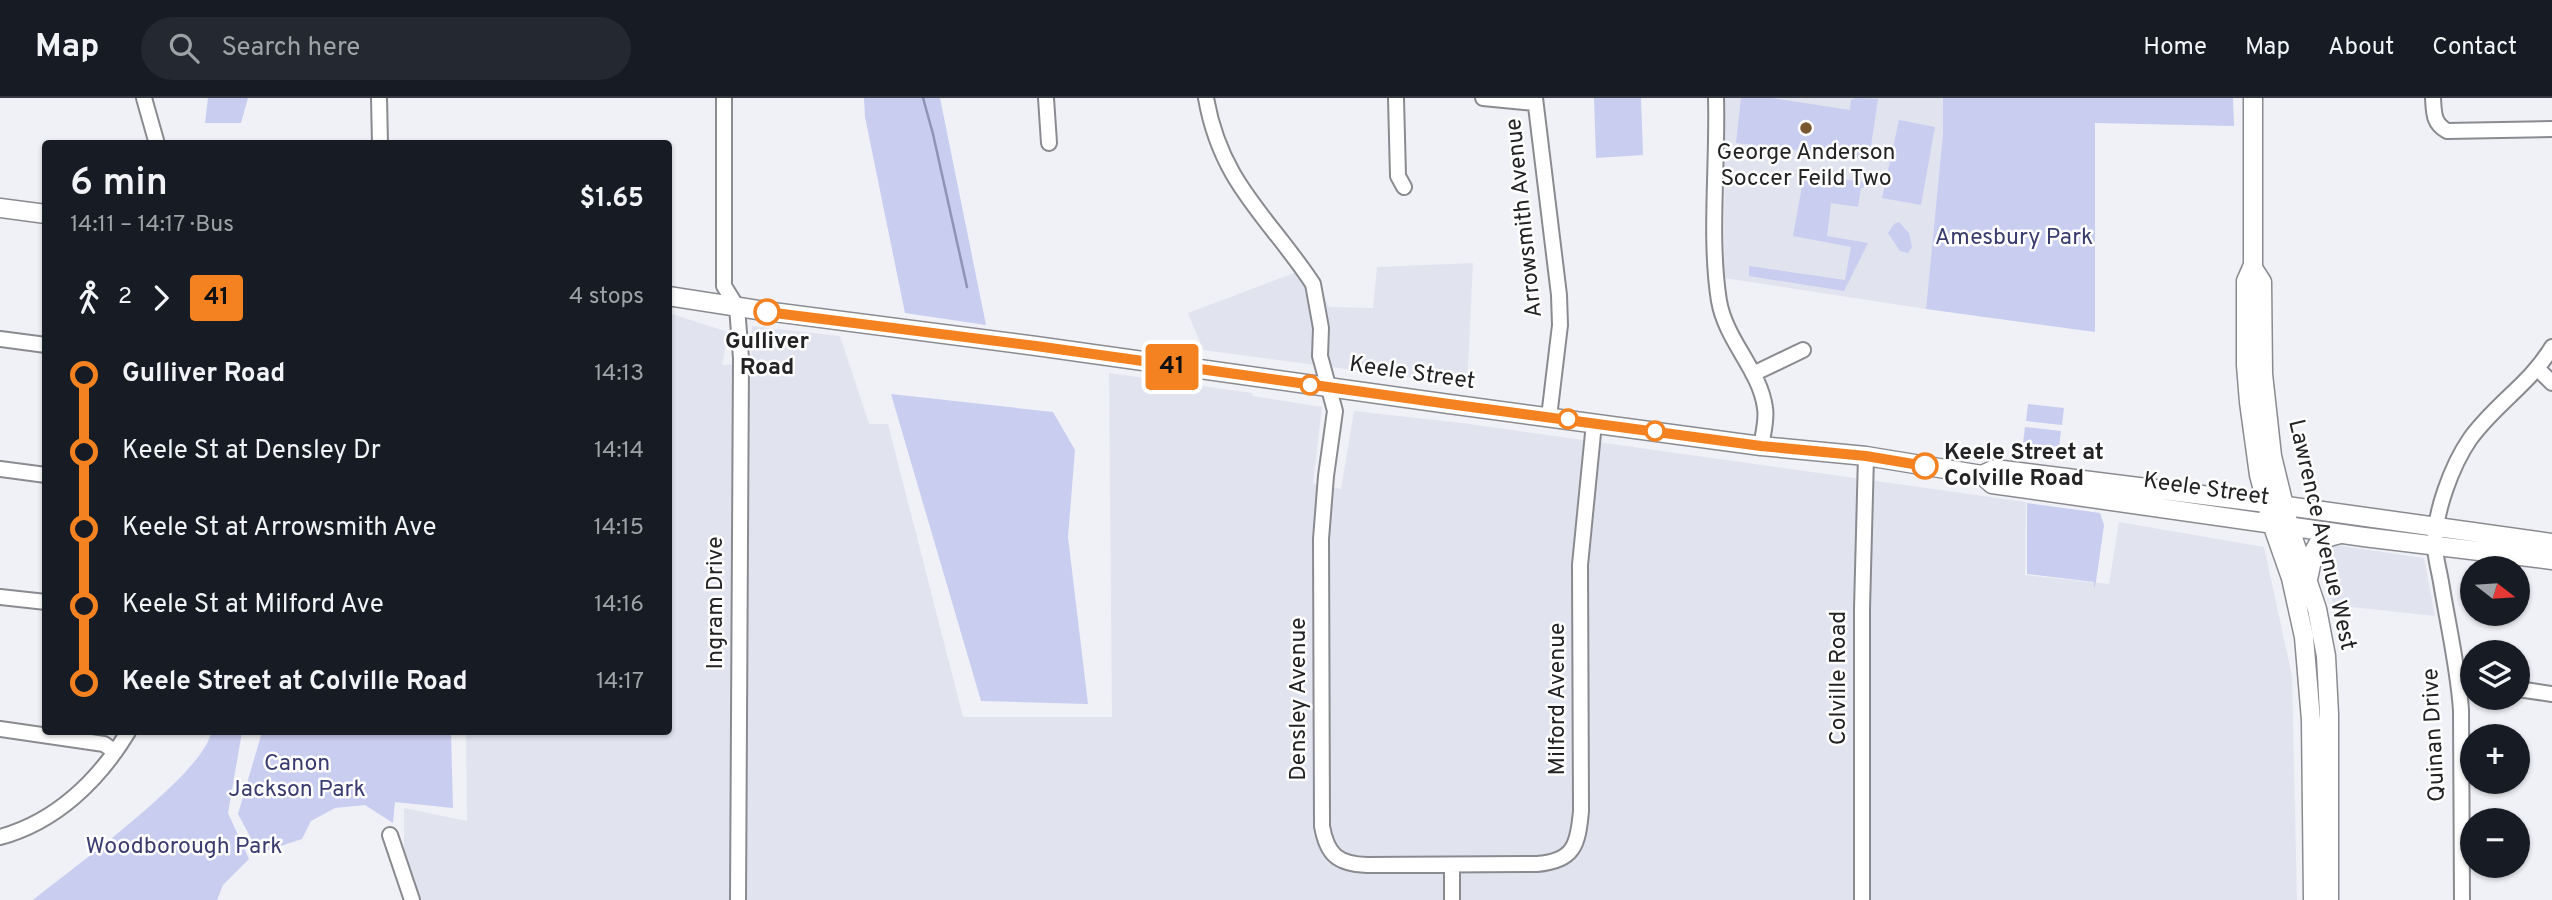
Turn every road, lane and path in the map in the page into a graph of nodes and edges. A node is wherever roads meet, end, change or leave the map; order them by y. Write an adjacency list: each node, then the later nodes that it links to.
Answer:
1 (144, 98): 13 (street)
2 (379, 98): 14 (street)
3 (724, 98): 21 (street)
4 (1046, 98): 15 (street)
5 (1396, 98): 16 (street)
6 (1483, 98): 11 (street)
7 (1716, 98): 27 (street)
8 (2253, 98): 19 (main road, Lawrence Avenue West)
9 (2433, 98): 12 (street)
10 (1209, 99): 29 (street, Densley Avenue)
11 (1535, 101): 30 (street, Arrowsmith Avenue)
12 (2552, 129)
13 (156, 140)
14 (380, 140)
15 (1049, 143)
16 (1404, 187)
17 (0, 208): 18 (main road)
18 (42, 213)
19 (2253, 268): 36 (main road, Lawrence Avenue West); 40 (main road, Lawrence Avenue West)
20 (672, 297): 21 (main road, Keele Street)
21 (737, 307): 29 (main road, Keele Street); 62 (street, Ingram Drive)
22 (0, 339): 23 (street)
23 (42, 344)
24 (2552, 347): 26 (street)
25 (1803, 350): 27 (street)
26 (2538, 369): 28 (street); 43 (street)
27 (1753, 374): 32 (street)
28 (2552, 383)
29 (1327, 388): 30 (main road, Keele Street); 60 (street, Densley Avenue)
30 (1549, 417): 31 (main road, Keele Street)
31 (1594, 423): 32 (main road, Keele Street); 60 (street, Milford Avenue)
32 (1761, 446): 33 (main road, Keele Street)
33 (1866, 456): 37 (main road, Keele Street); 64 (street, Colville Road)
34 (0, 469): 35 (street)
35 (42, 474)
36 (2259, 475): 38 (main road); 39 (main road, Lawrence Avenue West)
37 (2116, 493): 38 (main road, Keele Street); 41 (main road, Keele Street)
38 (2224, 498): 39 (main road, Keele Street)
39 (2266, 503): 40 (main road, Keele Street); 41 (main road, Lawrence Avenue West)
40 (2285, 506): 41 (main road, Lawrence Avenue West); 43 (main road, Keele Street)
41 (2280, 525): 42 (main road, Keele Street); 46 (main road, Lawrence Avenue West); 54 (main road, Lawrence Avenue West)
42 (2340, 534): 43 (main road, Keele Street); 46 (main road)
43 (2436, 537): 44 (main road, Keele Street); 45 (main road, Keele Street); 49 (street, Quinan Drive)
44 (2552, 543)
45 (2552, 560)
46 (2307, 583): 53 (main road, Lawrence Avenue West)
47 (0, 597): 48 (street)
48 (42, 602)
49 (2460, 654)
50 (2530, 691): 51 (street)
51 (2552, 694)
52 (2466, 710): 67 (street, Quinan Drive)
53 (2329, 714): 54 (main road); 66 (main road, Lawrence Avenue West)
54 (2311, 720): 65 (main road, Lawrence Avenue West)
55 (0, 730): 57 (street)
56 (126, 735): 57 (street)
57 (115, 752): 59 (street)
58 (390, 835): 61 (street)
59 (0, 837)
60 (1452, 866): 63 (street)
61 (412, 900)
62 (738, 900)
63 (1452, 900)
64 (1862, 900)
65 (2313, 900)
66 (2329, 900)
67 (2462, 900)

